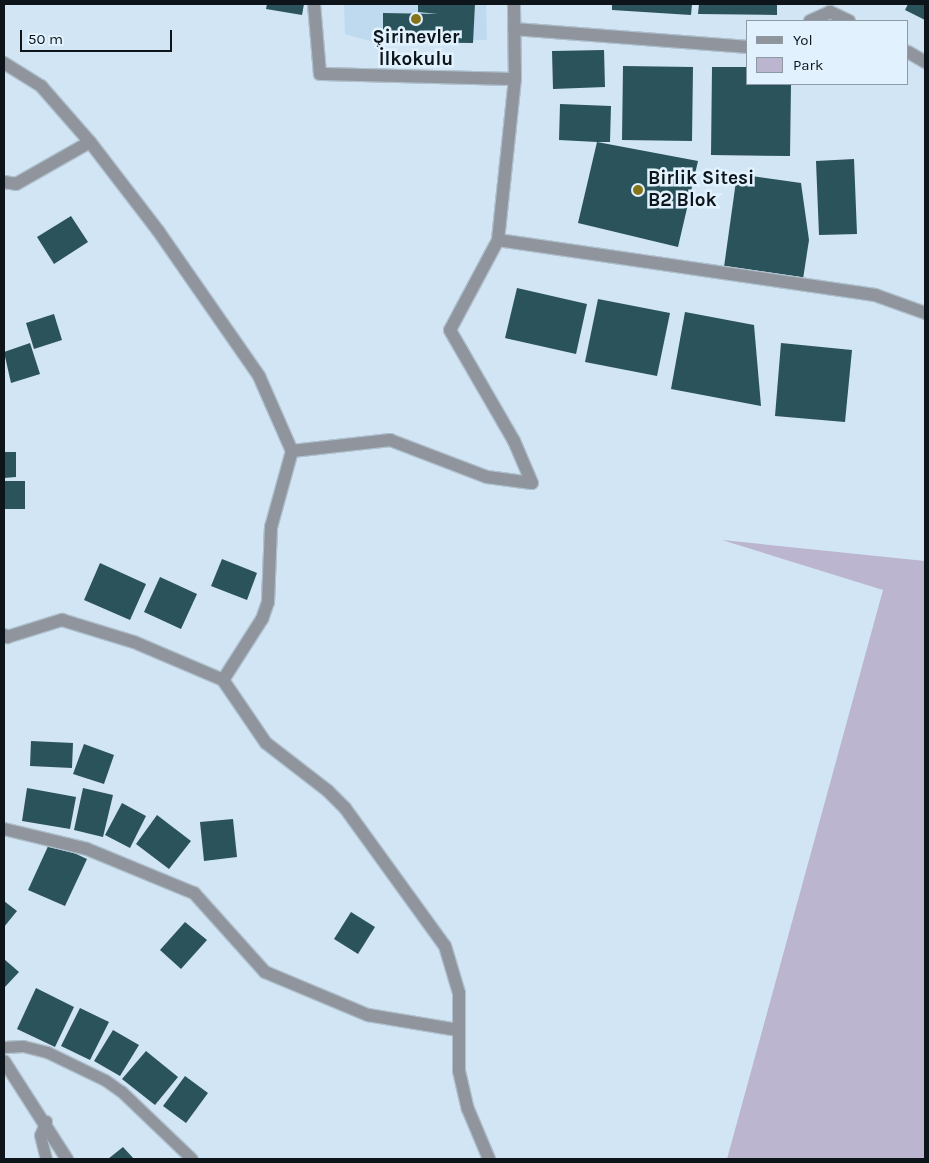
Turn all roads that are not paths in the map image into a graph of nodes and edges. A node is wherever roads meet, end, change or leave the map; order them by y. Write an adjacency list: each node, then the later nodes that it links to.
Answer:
1 (314, 4): 11 (street)
2 (514, 4): 6 (street)
3 (830, 8): 4 (street); 5 (street)
4 (812, 20)
5 (847, 20)
6 (514, 29): 7 (street); 11 (street)
7 (746, 47)
8 (909, 53): 9 (street)
9 (925, 62)
10 (4, 63): 12 (street)
11 (515, 79): 14 (street)
12 (90, 142): 13 (street); 16 (street)
13 (4, 182)
14 (498, 240): 15 (street); 16 (street)
15 (925, 313)
16 (292, 451): 18 (street)
17 (4, 635): 18 (street)
18 (223, 680): 20 (street)
19 (4, 830): 20 (street)
20 (458, 1030): 27 (street)
21 (4, 1047): 26 (lane)
22 (4, 1061): 23 (street)
23 (46, 1121): 24 (lane); 25 (street)
24 (46, 1159)
25 (67, 1159)
26 (192, 1159)
27 (489, 1159)

